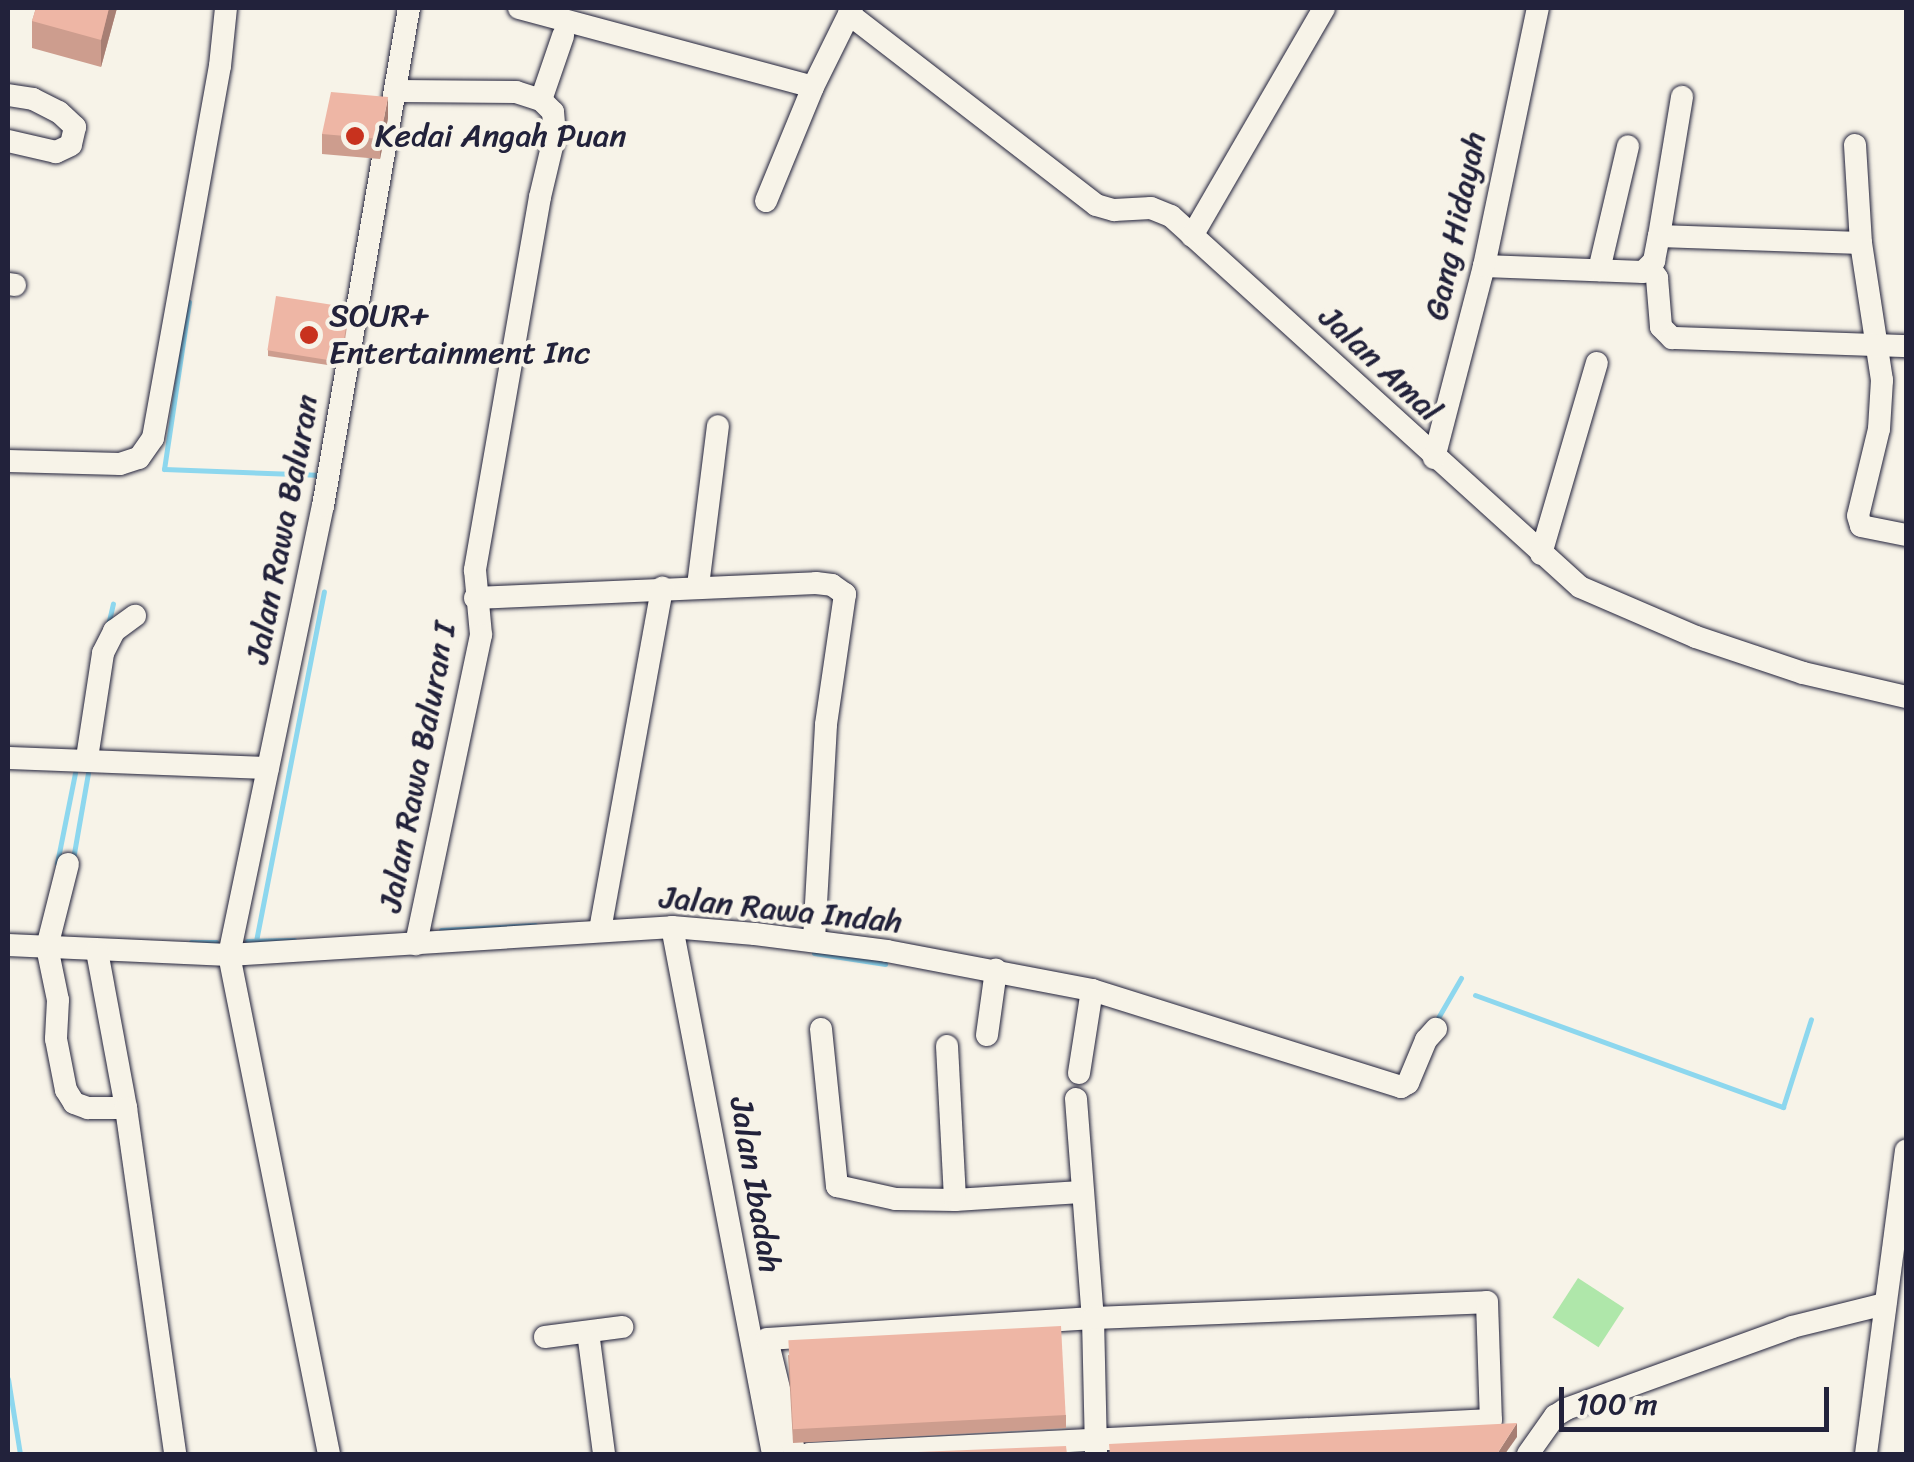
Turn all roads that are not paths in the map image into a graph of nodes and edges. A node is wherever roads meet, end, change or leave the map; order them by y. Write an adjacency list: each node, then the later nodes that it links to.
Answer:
1 (226, 8): 28 (street)
2 (409, 8): 9 (street, Jalan Rawa Baluran)
3 (518, 8): 8 (street)
4 (1324, 8): 17 (street)
5 (1538, 8): 20 (street, Gang Hidayah)
6 (850, 11): 8 (street); 17 (street, Jalan Amal)
7 (563, 36): 12 (street)
8 (812, 87): 16 (street)
9 (398, 91): 12 (street); 38 (street, Jalan Rawa Baluran)
10 (8, 95): 13 (street)
11 (1682, 97): 18 (street)
12 (541, 100): 33 (street, Jalan Rawa Baluran I)
13 (8, 141)
14 (1856, 145): 19 (street)
15 (1628, 146): 22 (street)
16 (766, 202)
17 (1192, 236): 27 (street, Jalan Amal)
18 (1659, 236): 19 (street); 21 (street)
19 (1860, 242): 23 (street)
20 (1484, 266): 22 (street); 27 (street, Gang Hidayah)
21 (1650, 269): 22 (street); 23 (street)
22 (1599, 270)
23 (1878, 344): 24 (street); 29 (street)
24 (1906, 346)
25 (1597, 363): 30 (street)
26 (718, 426): 31 (street)
27 (1434, 458): 30 (street, Jalan Amal)
28 (8, 461)
29 (1906, 535)
30 (1541, 554): 35 (street, Jalan Amal)
31 (698, 586): 32 (street); 42 (street)
32 (662, 588): 33 (street); 41 (street)
33 (474, 598): 43 (street, Jalan Rawa Baluran I)
34 (135, 616): 37 (street)
35 (1906, 697)
36 (8, 758): 37 (street)
37 (87, 758): 38 (street)
38 (268, 768): 47 (street, Jalan Rawa Baluran)
39 (68, 864): 45 (street)
40 (672, 928): 41 (street, Jalan Rawa Indah); 42 (street, Jalan Rawa Indah); 69 (street, Jalan Ibadah)
41 (600, 930): 43 (street, Jalan Rawa Indah)
42 (814, 941): 48 (street, Jalan Rawa Indah)
43 (416, 944): 47 (street, Jalan Rawa Indah)
44 (8, 945): 45 (street, Jalan Rawa Indah)
45 (47, 946): 46 (street, Jalan Rawa Indah); 56 (street)
46 (97, 951): 47 (street, Jalan Rawa Indah); 56 (street)
47 (229, 955): 67 (street)
48 (996, 970): 49 (street, Jalan Rawa Indah); 52 (street)
49 (1092, 990): 51 (street, Jalan Rawa Indah); 54 (street)
50 (821, 1029): 59 (street)
51 (1436, 1029)
52 (987, 1035)
53 (946, 1046): 59 (street)
54 (1079, 1072)
55 (1076, 1098): 58 (street)
56 (126, 1108): 66 (street)
57 (1906, 1151): 60 (street)
58 (1081, 1192): 59 (street); 61 (street)
59 (955, 1200)
60 (1885, 1304): 72 (street); 73 (street)
61 (1093, 1318): 65 (street); 65 (street); 70 (street)
62 (622, 1327): 63 (street)
63 (588, 1332): 64 (street); 68 (street)
64 (546, 1337)
65 (1096, 1448): 71 (street)
66 (176, 1454)
67 (329, 1454)
68 (604, 1454)
69 (774, 1454)
70 (796, 1454)
71 (809, 1454)
72 (1528, 1454)
73 (1866, 1454)

